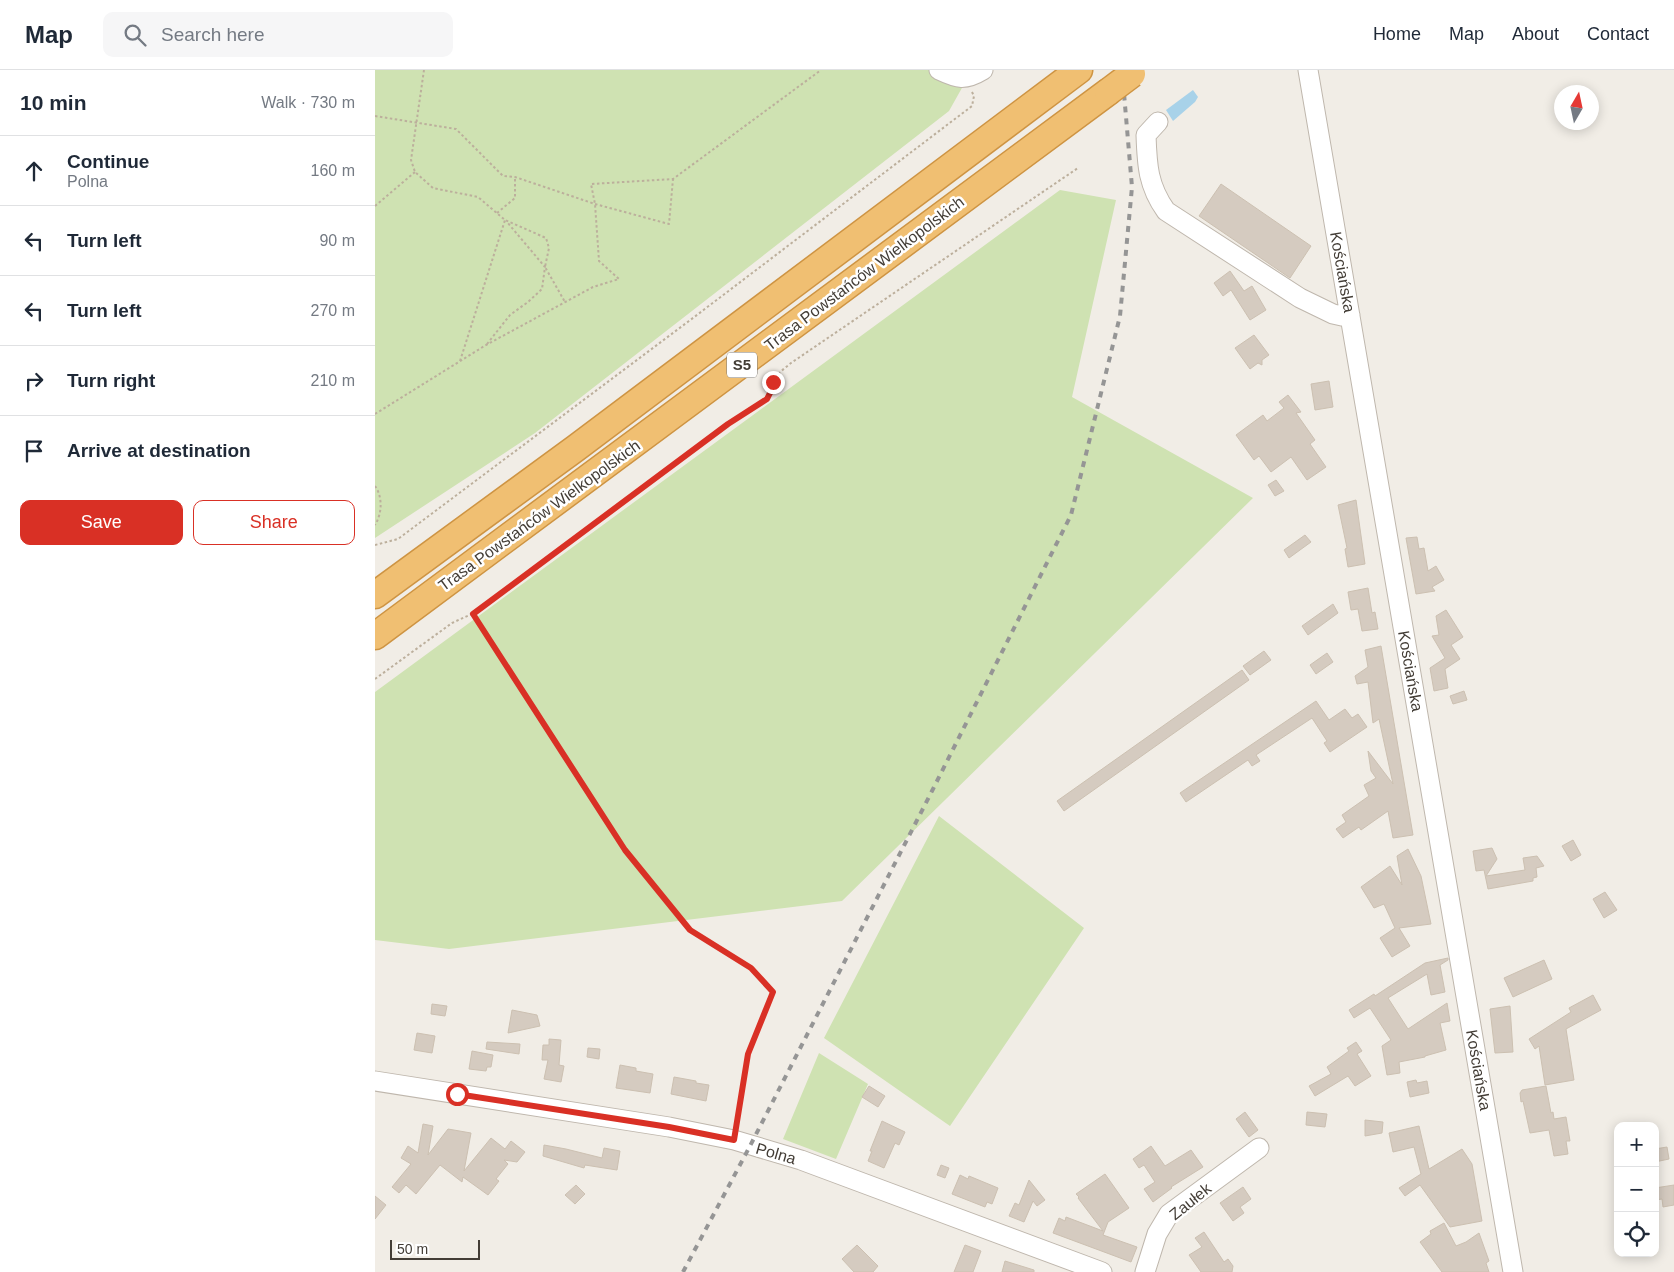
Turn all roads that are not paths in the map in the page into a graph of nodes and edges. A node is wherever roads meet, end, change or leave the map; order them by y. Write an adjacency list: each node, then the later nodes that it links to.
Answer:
1 (939, 70): 2 (street)
2 (983, 70)
3 (1079, 70): 8 (highway, Trasa Powstańców Wielkopolskich / S5)
4 (1308, 70): 7 (street, Kościańska)
5 (1134, 72): 9 (highway, Trasa Powstańców Wielkopolskich / S5, bridge)
6 (1158, 122): 7 (street)
7 (1350, 315): 14 (street, Kościańska)
8 (375, 595)
9 (375, 636)
10 (375, 1080): 12 (street, Polna)
11 (1259, 1148): 13 (street, Zaułek)
12 (1102, 1272)
13 (1145, 1272)
14 (1513, 1272)

